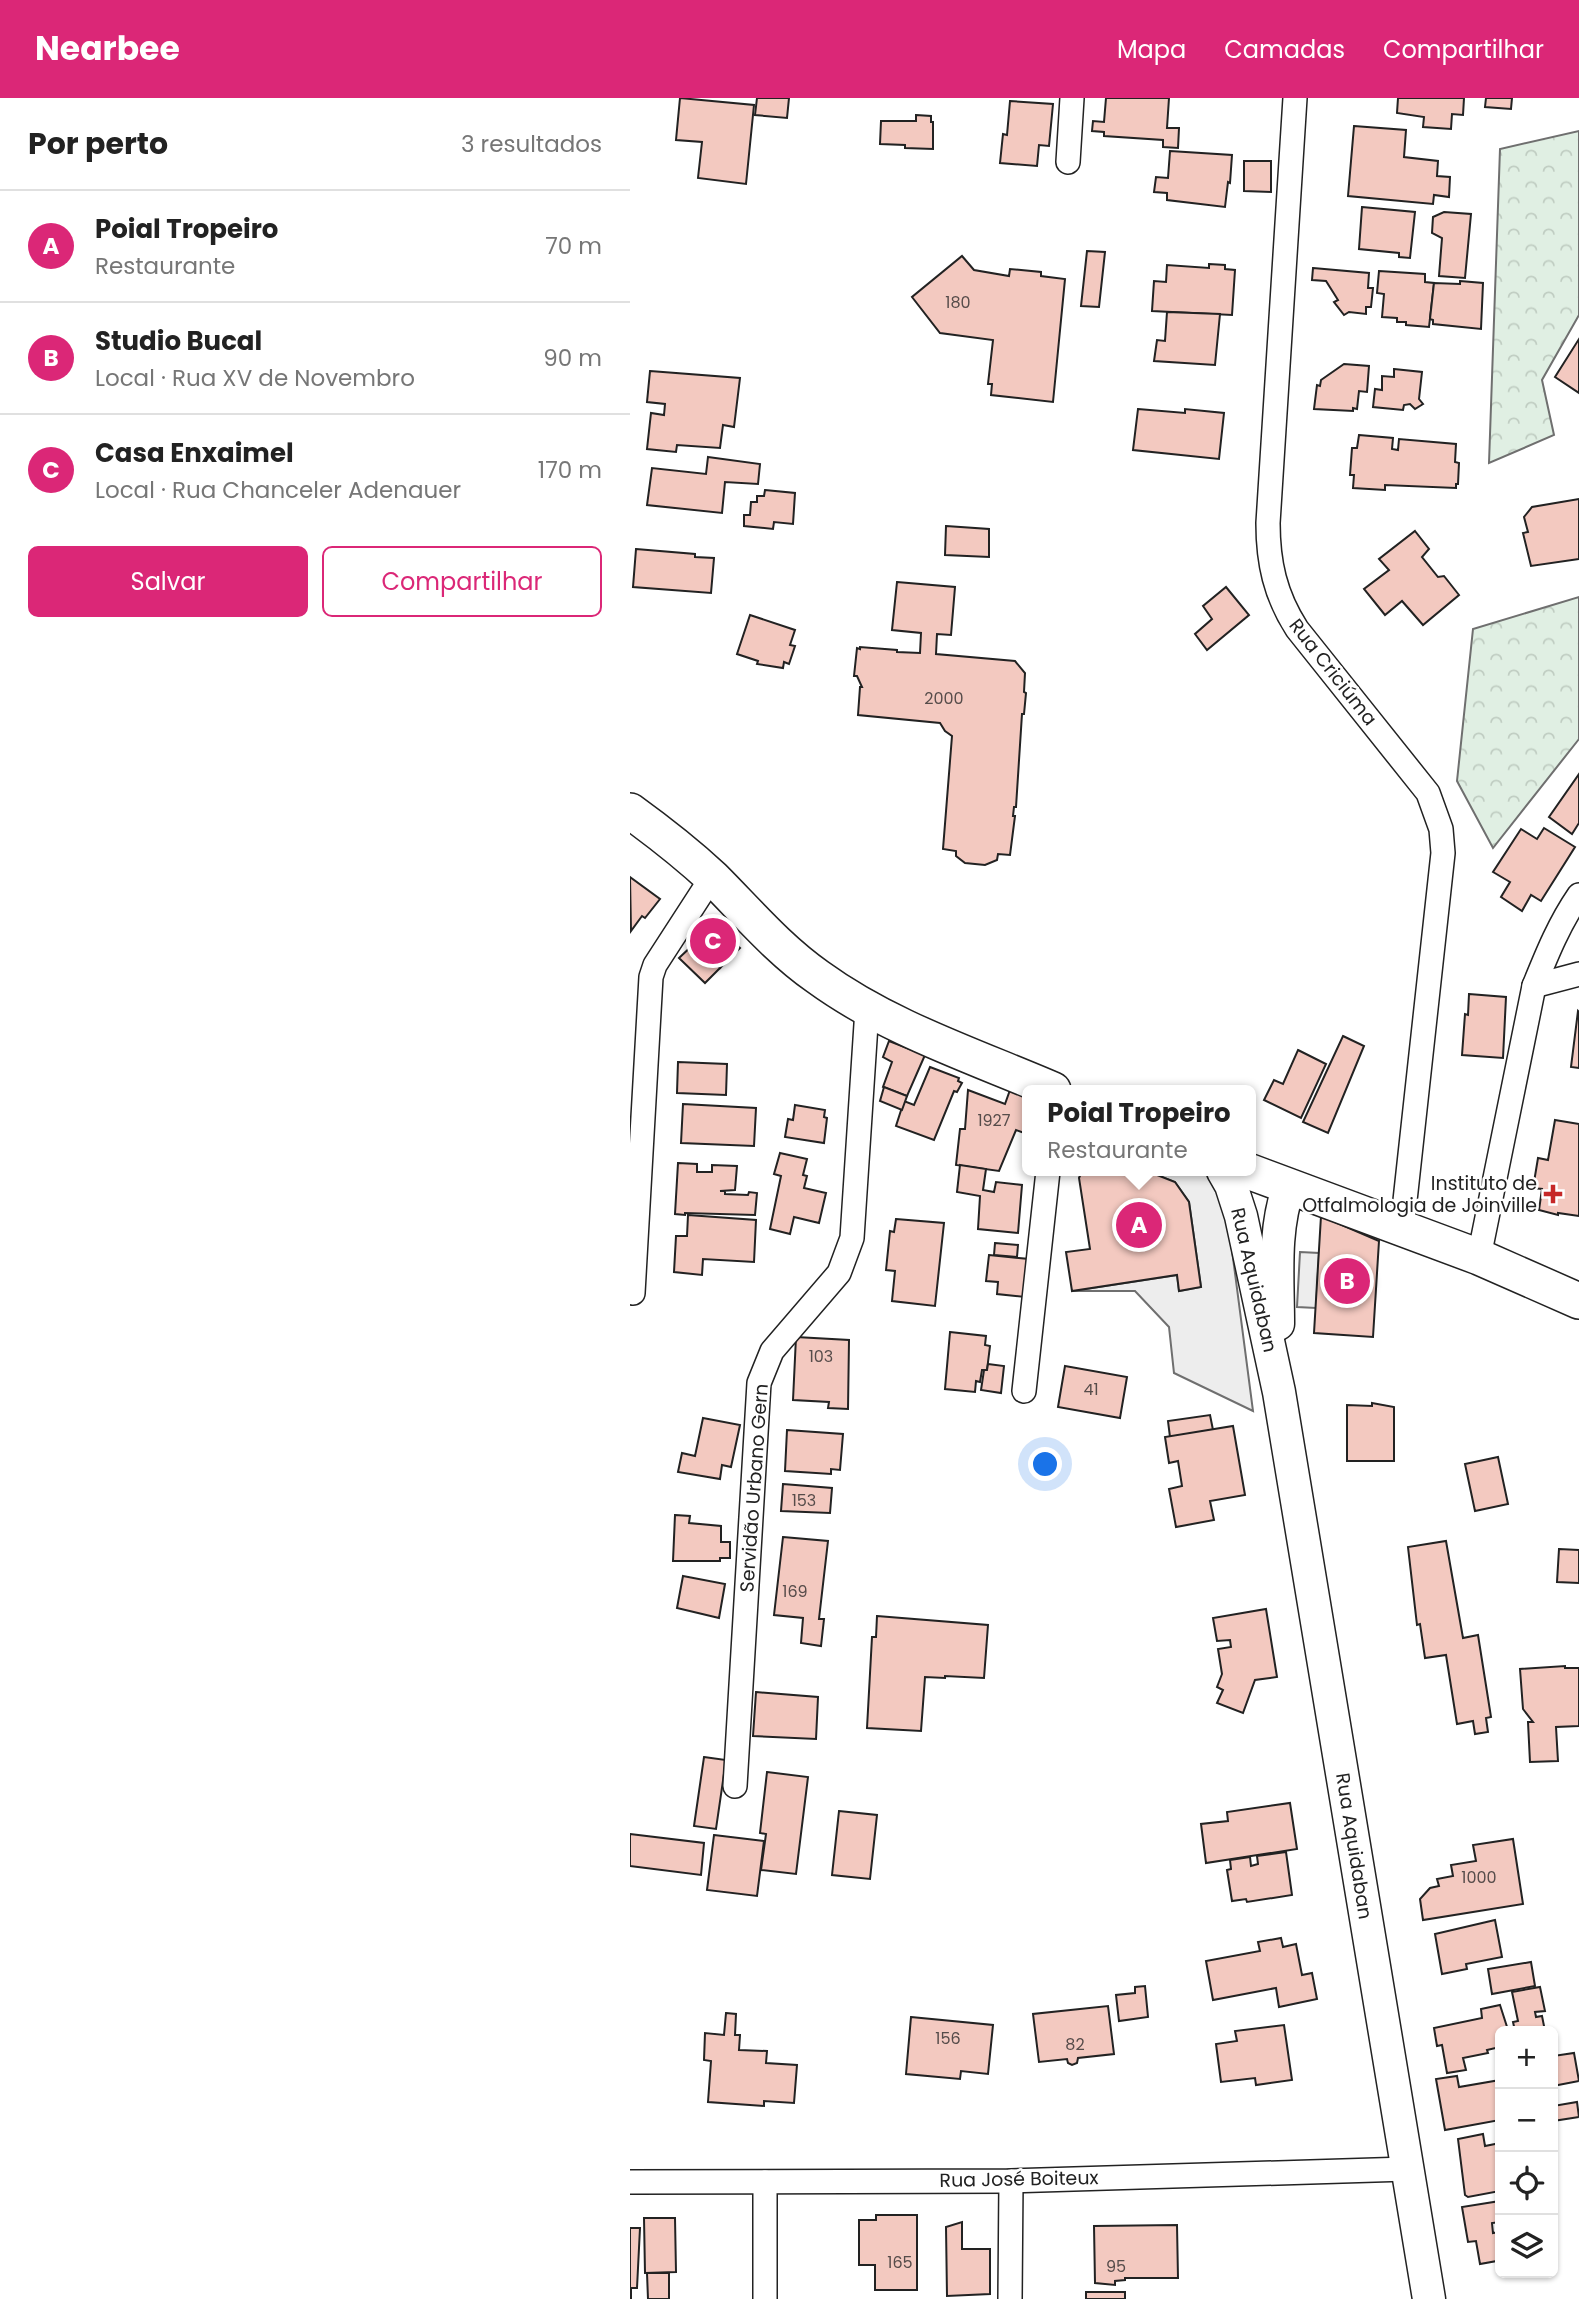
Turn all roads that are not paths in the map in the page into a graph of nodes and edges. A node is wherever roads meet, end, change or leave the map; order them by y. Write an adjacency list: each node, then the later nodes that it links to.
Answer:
1 (1072, 98): 3 (street)
2 (1295, 98): 15 (street, Rua Criciúma)
3 (1068, 162)
4 (630, 811): 5 (main road)
5 (712, 877): 9 (main road); 17 (street)
6 (1579, 895): 8 (street)
7 (1579, 974): 8 (street)
8 (1534, 986): 16 (street)
9 (867, 1009): 10 (main road); 21 (street, Servidão Urbano Gern)
10 (1042, 1085)
11 (1256, 1174): 14 (main road)
12 (1047, 1176): 19 (street)
13 (1226, 1176): 20 (street, Rua Aquidaban)
14 (1289, 1186): 15 (main road); 20 (street, Rua Aquidaban)
15 (1402, 1228): 16 (main road)
16 (1479, 1257): 18 (main road)
17 (633, 1293)
18 (1579, 1301)
19 (1024, 1391)
20 (1279, 1392): 22 (street, Rua Aquidaban)
21 (736, 1786)
22 (1407, 2169): 23 (street, Rua José Boiteux); 28 (street, Rua Aquidaban)
23 (1011, 2180): 25 (street, Rua José Boiteux); 27 (street)
24 (630, 2182): 25 (street, Rua José Boiteux)
25 (765, 2182): 26 (street)
26 (765, 2299)
27 (1010, 2299)
28 (1429, 2299)

